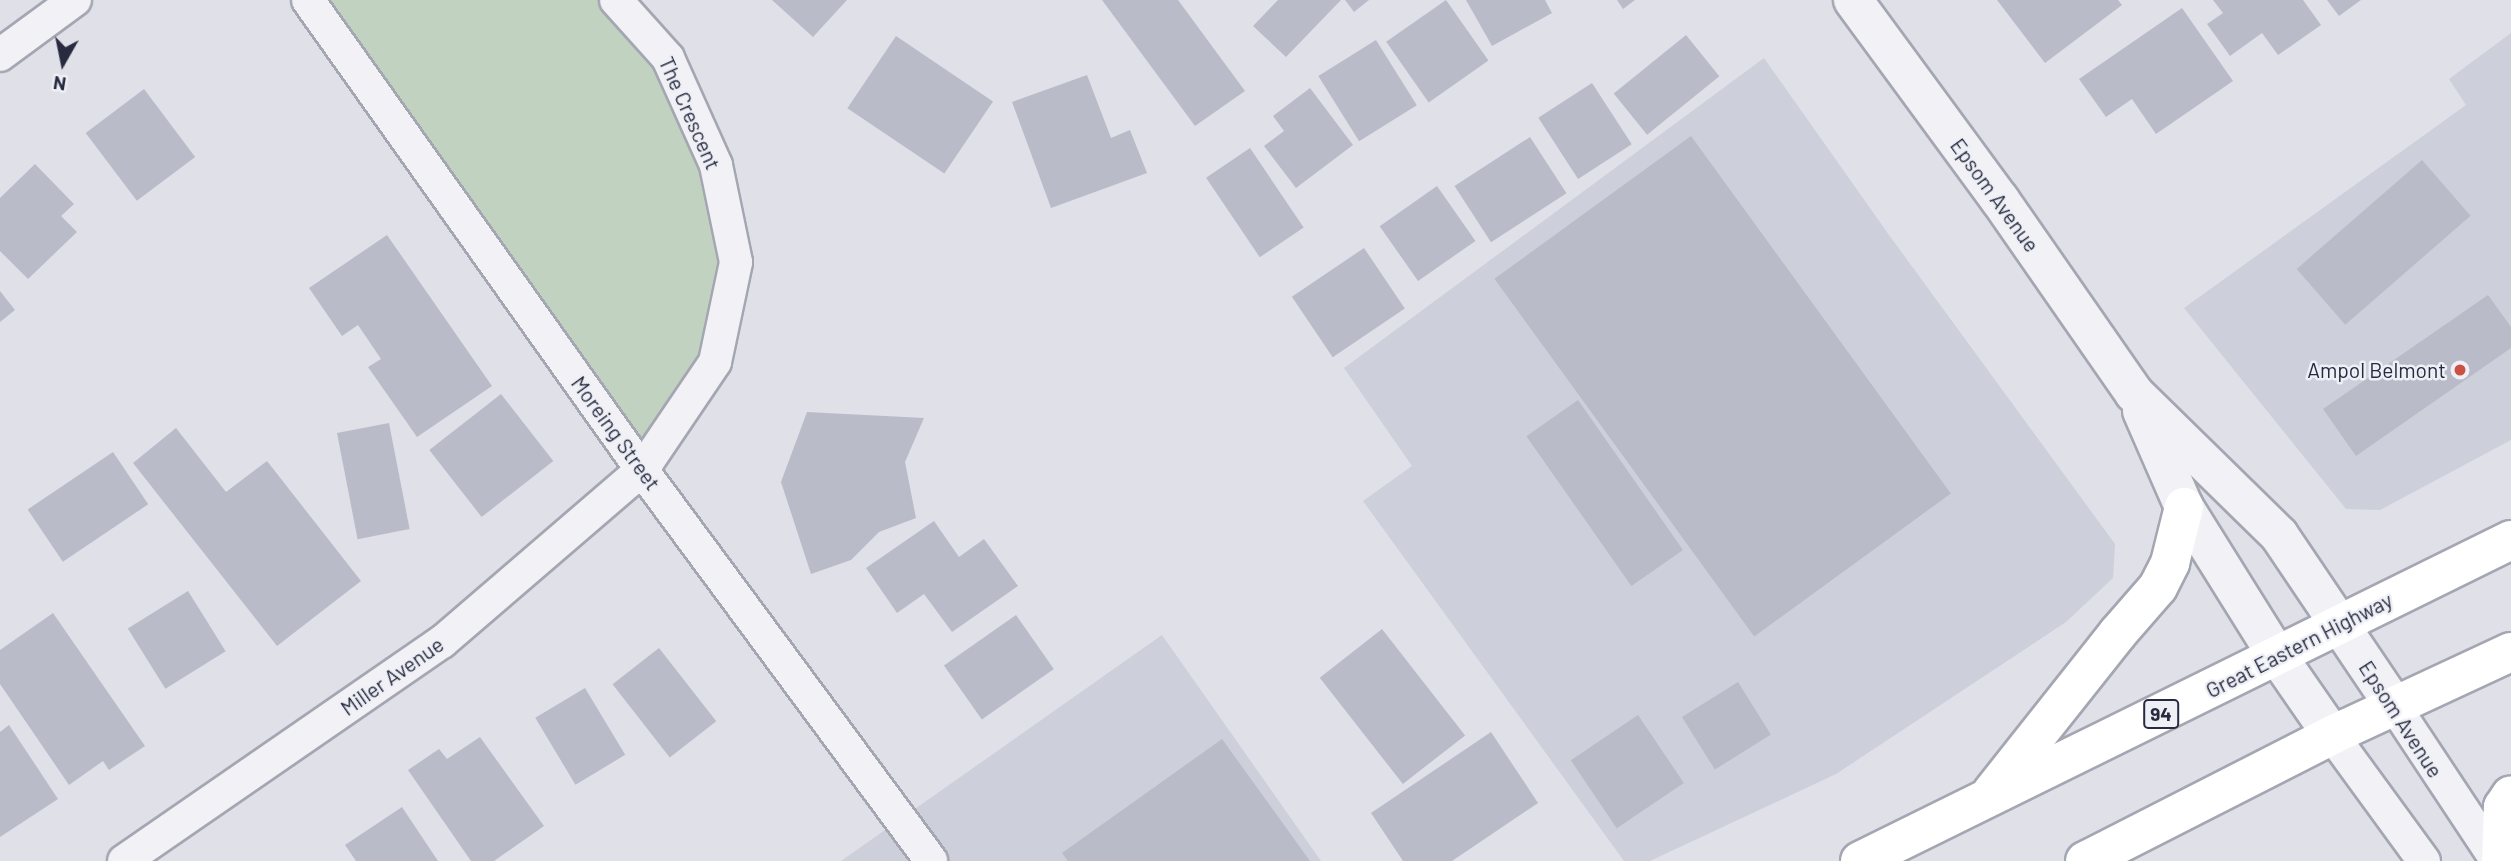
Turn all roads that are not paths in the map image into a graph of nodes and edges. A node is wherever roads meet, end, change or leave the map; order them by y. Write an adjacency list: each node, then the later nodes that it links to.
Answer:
1 (75, 0): 5 (street)
2 (309, 0): 7 (street, Moreing Street)
3 (616, 0): 7 (street, The Crescent)
4 (1853, 0): 6 (street, Epsom Avenue)
5 (0, 55)
6 (2134, 393): 8 (street, Epsom Avenue); 10 (street, Epsom Avenue)
7 (642, 470): 17 (street, Miller Avenue); 18 (street, Moreing Street)
8 (2184, 507): 12 (street, Epsom Avenue); 16 (highway)
9 (2511, 540): 10 (highway, Great Eastern Highway / 94)
10 (2338, 624): 12 (highway, Great Eastern Highway / 94); 13 (street, Epsom Avenue)
11 (2511, 652): 13 (highway)
12 (2276, 654): 14 (street, Epsom Avenue); 16 (highway, Great Eastern Highway / 94)
13 (2395, 707): 14 (highway); 22 (street, Epsom Avenue)
14 (2332, 735): 20 (highway); 21 (street, Epsom Avenue)
15 (2511, 795): 22 (highway)
16 (1984, 802): 19 (highway, Great Eastern Highway / 94)
17 (124, 861)
18 (931, 861)
19 (1860, 861)
20 (2085, 861)
21 (2424, 861)
22 (2499, 861)

